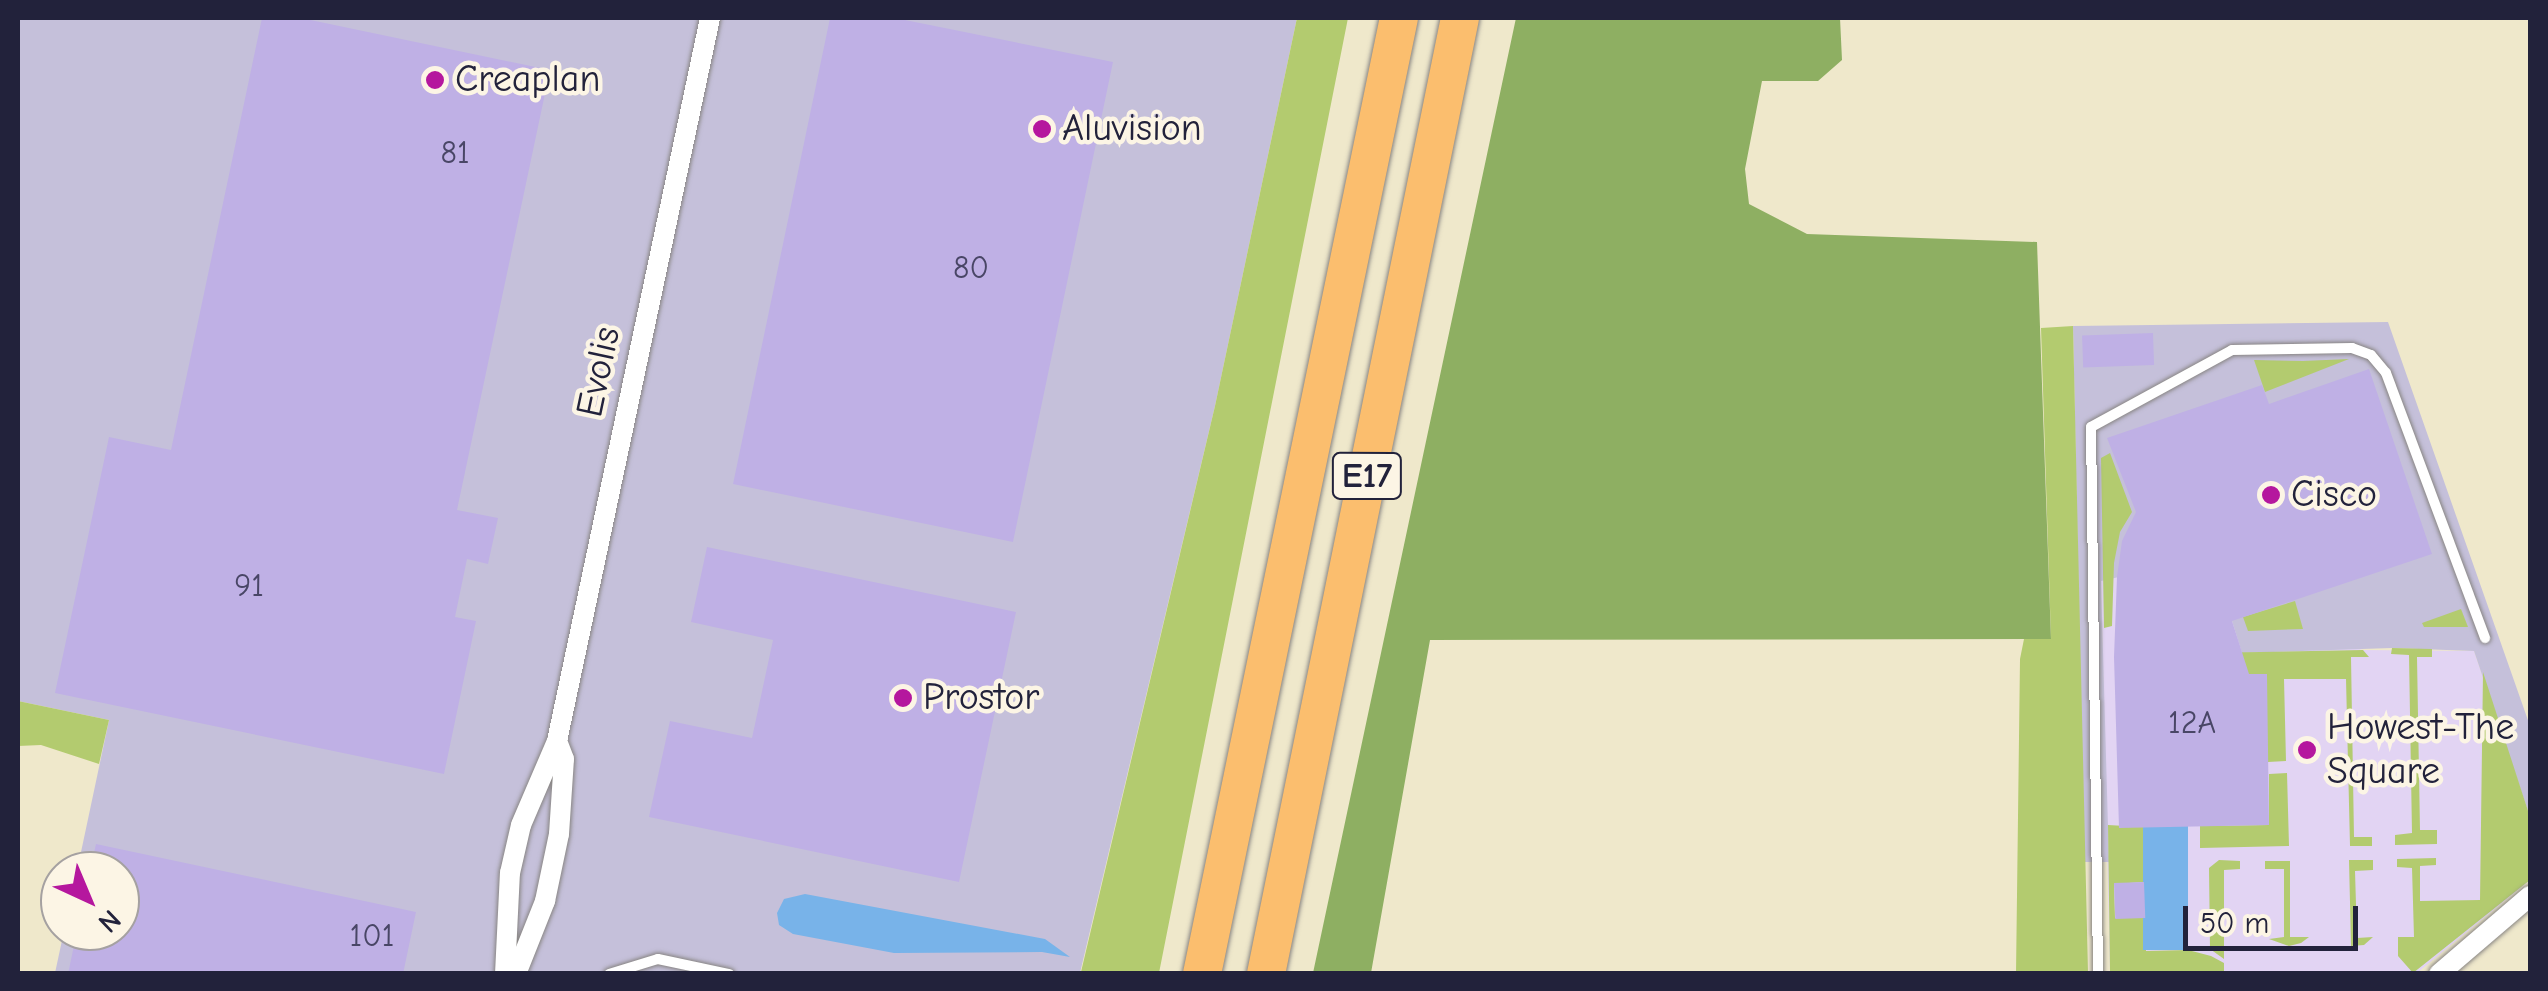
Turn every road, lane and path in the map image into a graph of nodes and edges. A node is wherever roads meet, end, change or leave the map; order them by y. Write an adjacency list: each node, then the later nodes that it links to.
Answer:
1 (710, 18): 5 (street, Evolis)
2 (1399, 18): 11 (highway, E17)
3 (1460, 18): 12 (highway, E17)
4 (2485, 638): 13 (lane)
5 (557, 741): 7 (street, Evolis); 8 (street, Evolis)
6 (2530, 896): 14 (street)
7 (505, 974)
8 (516, 974)
9 (609, 974): 10 (lane)
10 (729, 974)
11 (1202, 974)
12 (1266, 974)
13 (2098, 974)
14 (2439, 974)

